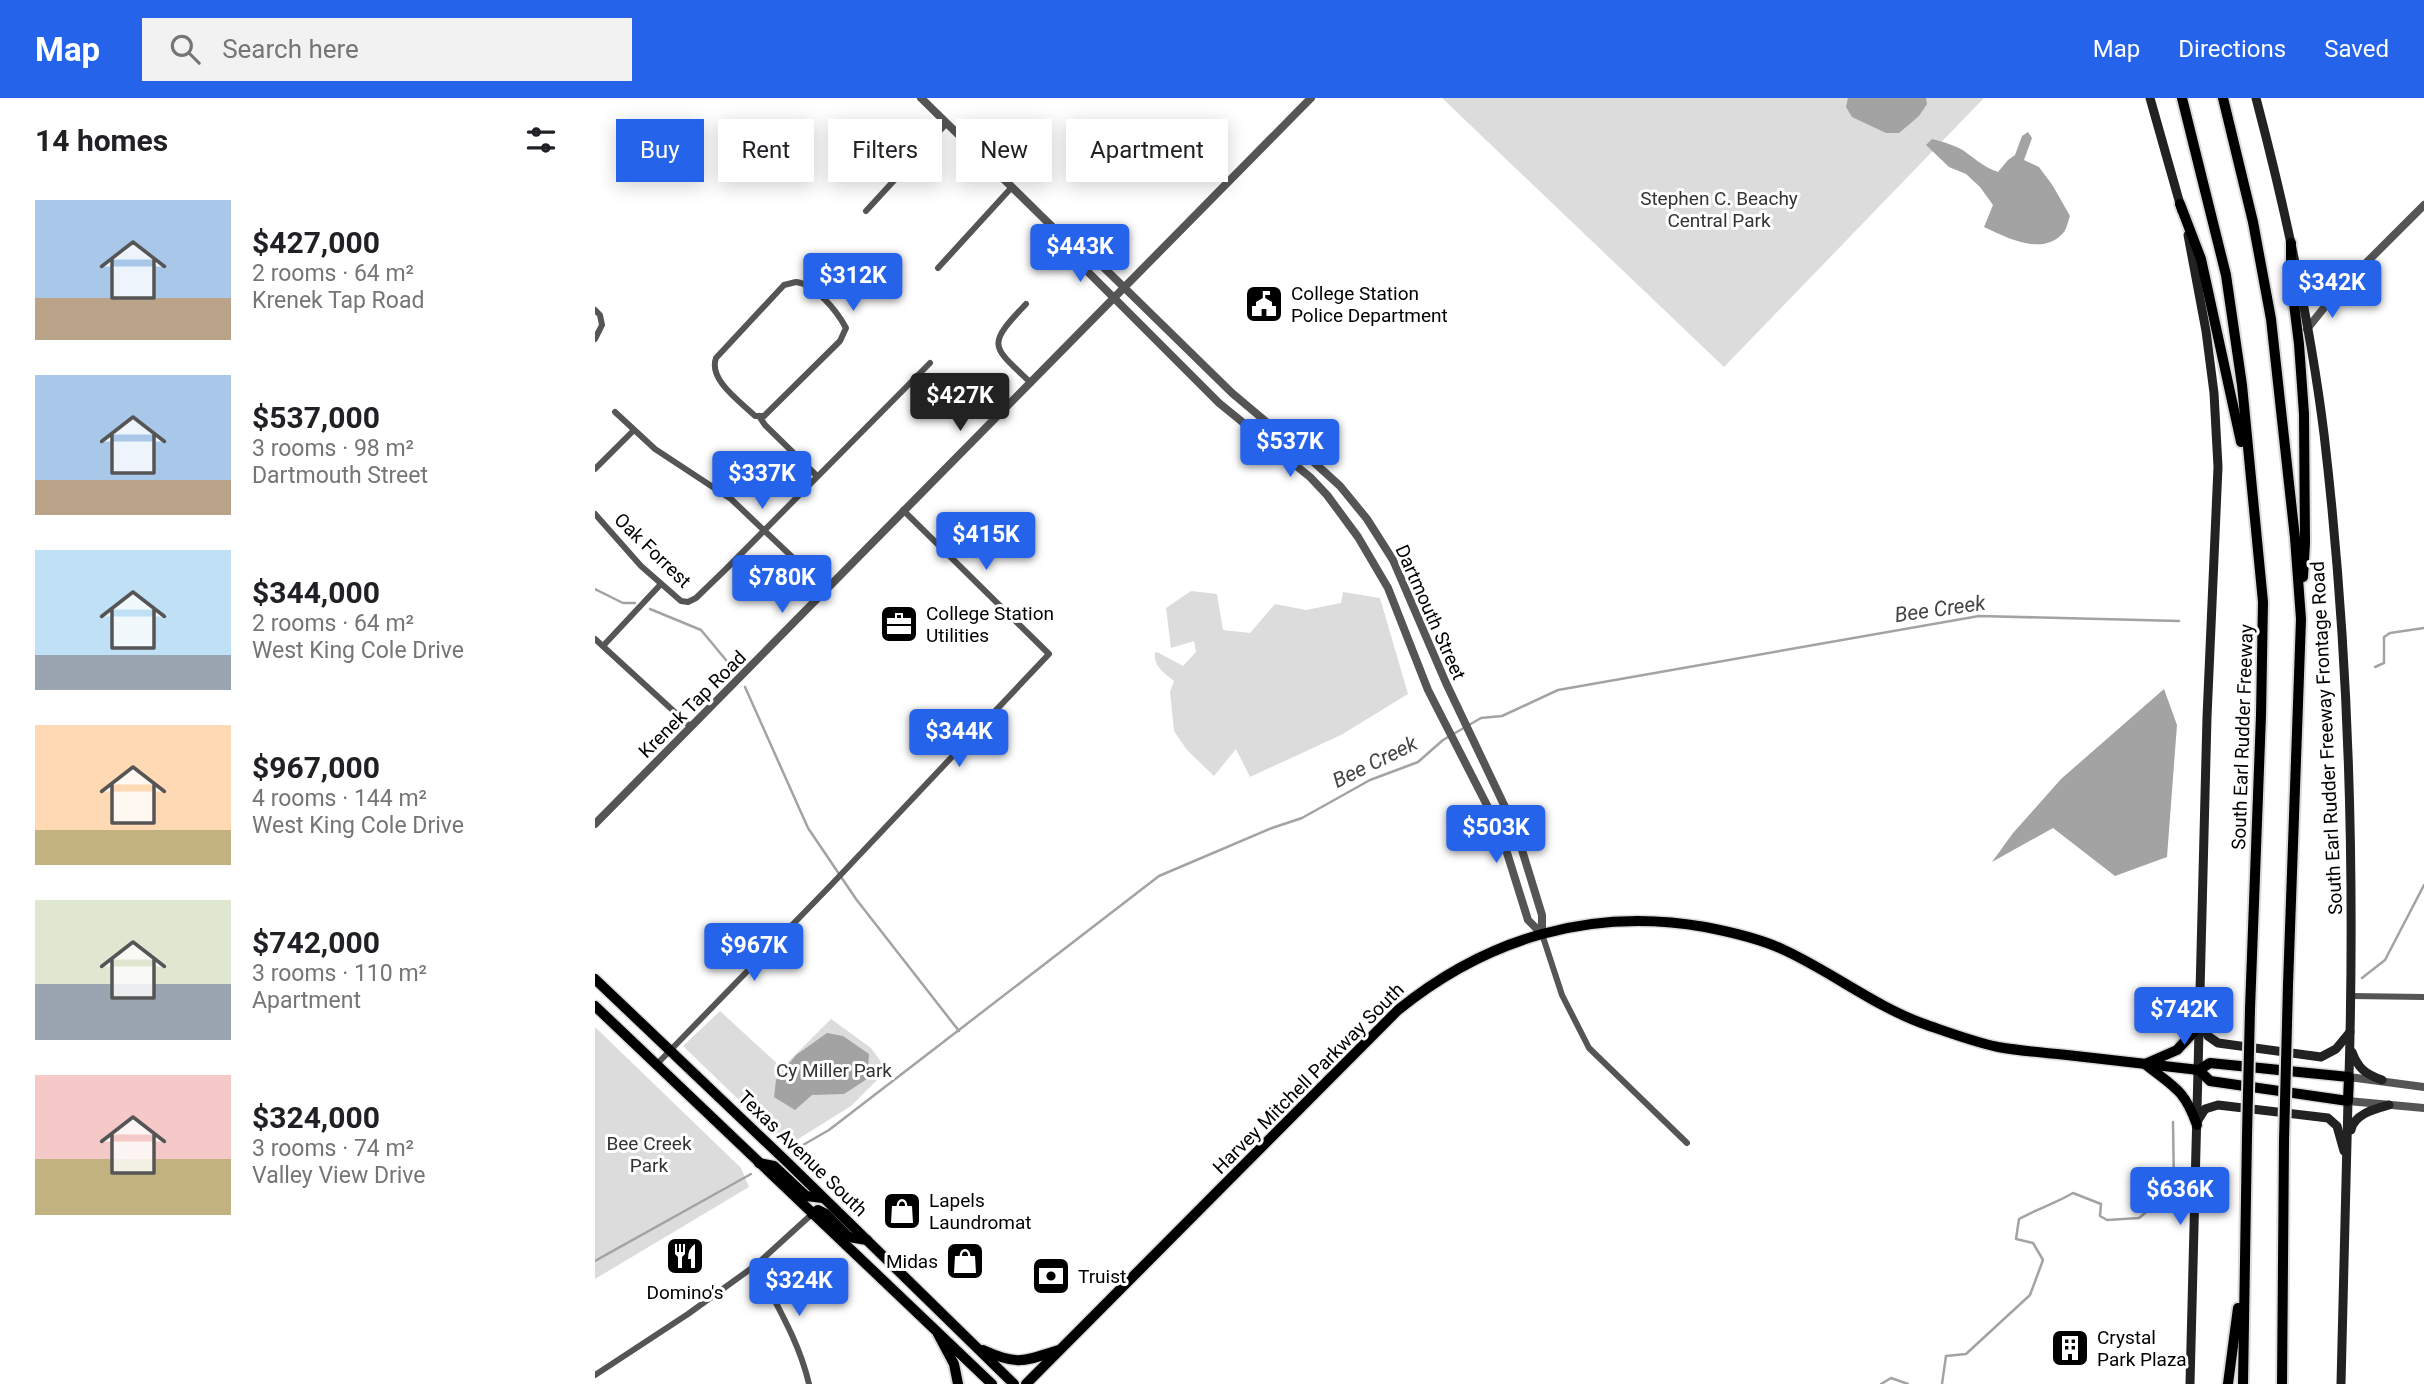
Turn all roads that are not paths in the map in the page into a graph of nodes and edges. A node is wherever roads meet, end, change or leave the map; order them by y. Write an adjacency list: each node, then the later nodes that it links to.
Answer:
1 (921, 98): 7 (street, Dartmouth Street)
2 (1311, 98): 15 (street, Krenek Tap Road)
3 (2150, 98): 9 (main road)
4 (2182, 98): 32 (highway, South Earl Rudder Freeway)
5 (2223, 98): 36 (highway)
6 (2256, 98): 12 (main road, South Earl Rudder Freeway Frontage Road)
7 (946, 124): 8 (street, Dartmouth Street); 11 (street)
8 (1012, 187): 13 (street, Dartmouth Street); 14 (street)
9 (2180, 204): 32 (highway); 46 (main road)
10 (2424, 205): 17 (street)
11 (866, 211)
12 (2291, 243): 16 (main road, South Earl Rudder Freeway Frontage Road); 36 (highway)
13 (1076, 250): 15 (street, Dartmouth Street); 18 (street, Dartmouth Street)
14 (938, 268)
15 (1125, 287): 18 (street, Krenek Tap Road); 41 (street, Dartmouth Street)
16 (2300, 290): 17 (street); 21 (main road, South Earl Rudder Freeway Frontage Road)
17 (2335, 294): 21 (street)
18 (1114, 298): 24 (street, Krenek Tap Road); 41 (street, Dartmouth Street)
19 (1026, 304): 24 (street)
20 (595, 310): 22 (street)
21 (2307, 329): 43 (main road, South Earl Rudder Freeway Frontage Road)
22 (595, 339)
23 (930, 363): 29 (street, Oak Forrest)
24 (1031, 383): 30 (street, Krenek Tap Road)
25 (615, 412): 27 (street)
26 (759, 416): 26 (street); 29 (street)
27 (633, 431): 28 (street); 33 (street)
28 (595, 469)
29 (816, 475): 33 (street, Oak Forrest)
30 (903, 510): 35 (street, Krenek Tap Road); 49 (street)
31 (595, 514): 34 (street, Oak Forrest)
32 (2256, 524): 67 (highway, South Earl Rudder Freeway, bridge)
33 (763, 529): 34 (street, Oak Forrest); 35 (street)
34 (661, 584): 38 (street)
35 (827, 590): 39 (street, Krenek Tap Road)
36 (2301, 618): 73 (highway, bridge)
37 (595, 639): 38 (street)
38 (603, 646): 39 (street)
39 (691, 727): 40 (street, Krenek Tap Road)
40 (595, 824)
41 (1542, 934): 51 (main road, Harvey Mitchell Parkway South); 60 (street, Dartmouth Street); 71 (main road, Harvey Mitchell Parkway South)
42 (595, 979): 49 (main road, Texas Avenue South)
43 (2351, 996): 44 (street); 47 (main road, South Earl Rudder Freeway Frontage Road)
44 (2424, 997)
45 (595, 1006): 50 (main road, Texas Avenue South)
46 (2200, 1021): 47 (main road); 51 (main road); 52 (main road)
47 (2350, 1032): 48 (main road, South Earl Rudder Freeway Frontage Road)
48 (2350, 1047): 53 (main road, South Earl Rudder Freeway Frontage Road); 54 (main road)
49 (670, 1050): 50 (street); 64 (main road, Texas Avenue South)
50 (657, 1064): 63 (main road, Texas Avenue South)
51 (2144, 1064): 52 (main road, Harvey Mitchell Parkway South); 59 (main road)
52 (2199, 1070): 53 (main road, Harvey Mitchell Parkway South); 56 (main road, Harvey Mitchell Parkway South); 59 (main road)
53 (2349, 1077): 54 (street); 56 (main road, South Earl Rudder Freeway Frontage Road)
54 (2382, 1080): 55 (street)
55 (2424, 1087)
56 (2349, 1101): 57 (street); 61 (main road, South Earl Rudder Freeway Frontage Road)
57 (2389, 1105): 58 (street); 61 (main road)
58 (2424, 1108)
59 (2197, 1122): 62 (main road); 79 (main road)
60 (1687, 1143)
61 (2347, 1146): 62 (main road, South Earl Rudder Freeway Frontage Road)
62 (2347, 1159): 82 (main road, South Earl Rudder Freeway Frontage Road)
63 (759, 1163): 64 (main road); 65 (main road, Texas Avenue South)
64 (823, 1198): 66 (main road, Texas Avenue South)
65 (811, 1214): 66 (main road); 68 (street); 69 (main road, Texas Avenue South)
66 (868, 1240): 70 (main road, Texas Avenue South)
67 (2245, 1260): 80 (highway); 81 (highway, South Earl Rudder Freeway)
68 (756, 1265): 72 (street); 74 (street)
69 (938, 1334): 75 (highway); 76 (main road, Texas Avenue South)
70 (977, 1347): 71 (main road); 77 (main road, Texas Avenue South)
71 (1062, 1348): 78 (main road, Harvey Mitchell Parkway South)
72 (595, 1375)
73 (2283, 1382)
74 (809, 1384)
75 (958, 1384)
76 (992, 1384)
77 (1014, 1384)
78 (1026, 1384)
79 (2190, 1384)
80 (2228, 1384)
81 (2243, 1384)
82 (2341, 1384)

